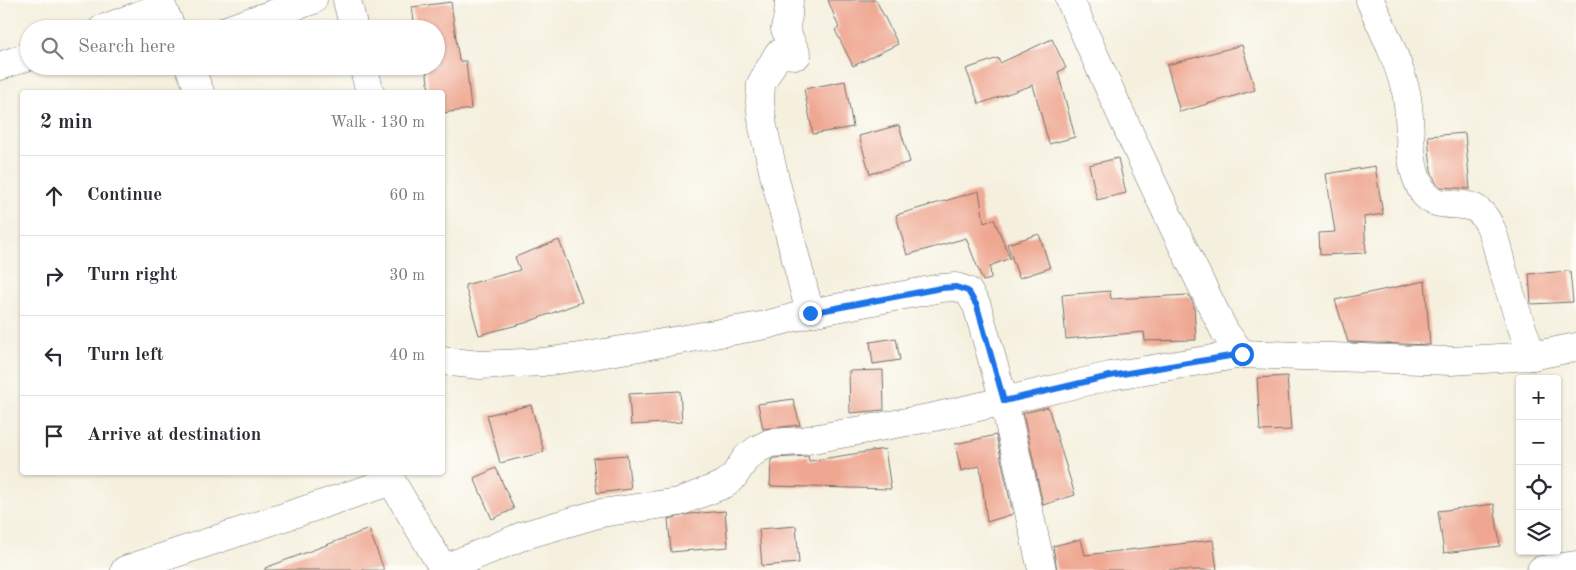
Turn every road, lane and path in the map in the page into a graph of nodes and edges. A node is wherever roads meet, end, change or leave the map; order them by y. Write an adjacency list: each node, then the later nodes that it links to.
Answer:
1 (313, 0): 8 (street)
2 (347, 0): 9 (street)
3 (789, 0): 16 (street)
4 (1070, 0): 18 (street)
5 (1370, 0): 19 (street)
6 (164, 12): 7 (street)
7 (135, 20)
8 (255, 20)
9 (352, 20)
10 (20, 59): 11 (street)
11 (0, 66)
12 (193, 75): 14 (street)
13 (366, 75): 15 (street)
14 (199, 90)
15 (370, 90)
16 (810, 313): 20 (street); 21 (street)
17 (1576, 347): 19 (street)
18 (1242, 354): 19 (street); 21 (street)
19 (1532, 356)
20 (445, 361)
21 (1004, 401): 25 (street); 26 (street)
22 (389, 477): 24 (street); 25 (street)
23 (1576, 565): 27 (street)
24 (125, 570)
25 (444, 570)
26 (1042, 570)
27 (1541, 570)

